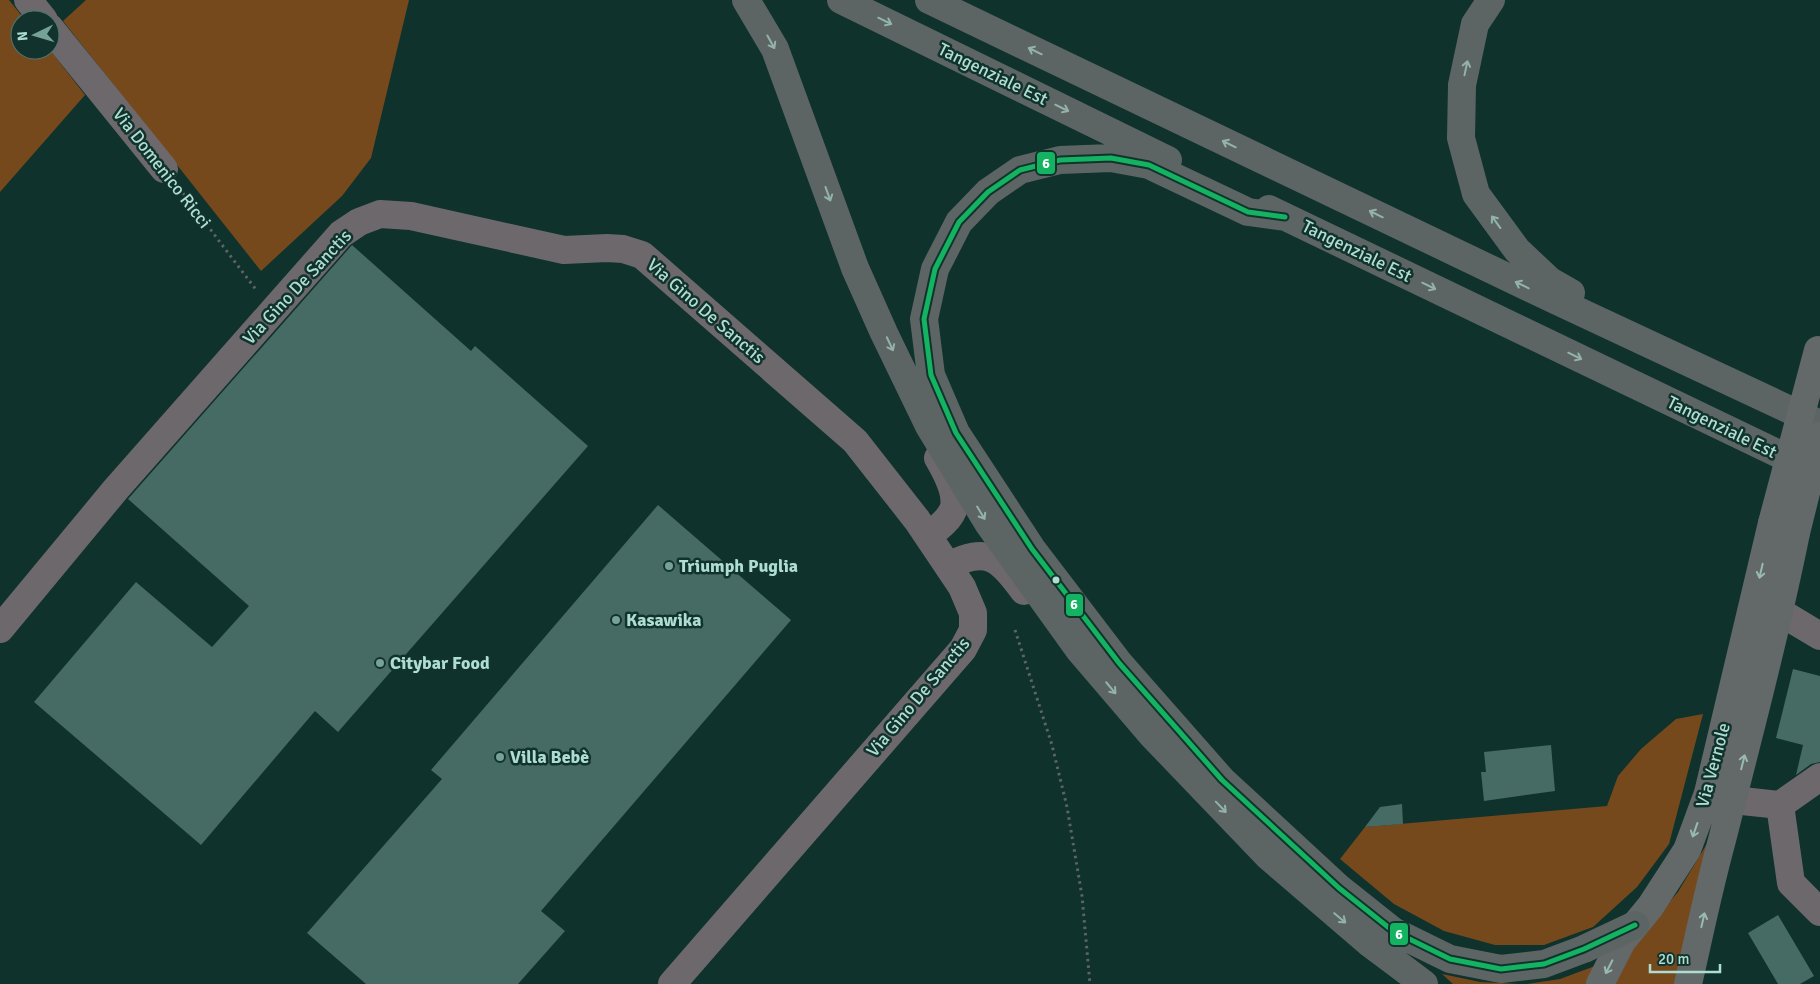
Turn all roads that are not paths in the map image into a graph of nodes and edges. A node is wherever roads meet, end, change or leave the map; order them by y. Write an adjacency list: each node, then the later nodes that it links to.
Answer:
1 (28, 0): 6 (street)
2 (746, 0): 13 (highway, one-way to 13)
3 (841, 0): 9 (highway, Tangenziale Est, one-way to 9)
4 (929, 0): 12 (highway, one-way to 4)
5 (1491, 0): 11 (highway, one-way to 5)
6 (36, 10)
7 (60, 40): 8 (street, Via Domenico Ricci)
8 (164, 169)
9 (1285, 217): 15 (highway, Tangenziale Est, one-way to 15); 27 (highway)
10 (1819, 346): 16 (main road, bridge)
11 (1820, 413)
12 (1820, 424)
13 (929, 426): 17 (street); 20 (highway, one-way to 20)
14 (1820, 436): 16 (main road, bridge)
15 (1820, 474)
16 (1784, 528): 19 (main road, Via Vernole); 27 (main road, Via Vernole, one-way to 27)
17 (928, 536): 18 (street, Via Gino De Sanctis); 21 (street, Via Gino De Sanctis)
18 (948, 566): 20 (street); 28 (street, Via Gino De Sanctis)
19 (1780, 612): 22 (street); 24 (main road, Via Vernole, one-way to 19)
20 (1058, 621): 29 (highway, one-way to 29)
21 (0, 629)
22 (1820, 636)
23 (1820, 778): 25 (street)
24 (1733, 800): 25 (street); 31 (main road, Via Vernole, one-way to 24)
25 (1780, 806): 26 (street)
26 (1820, 912)
27 (1635, 925): 30 (main road, Via Vernole, one-way to 30)
28 (672, 984)
29 (1424, 984)
30 (1600, 984)
31 (1688, 984)

